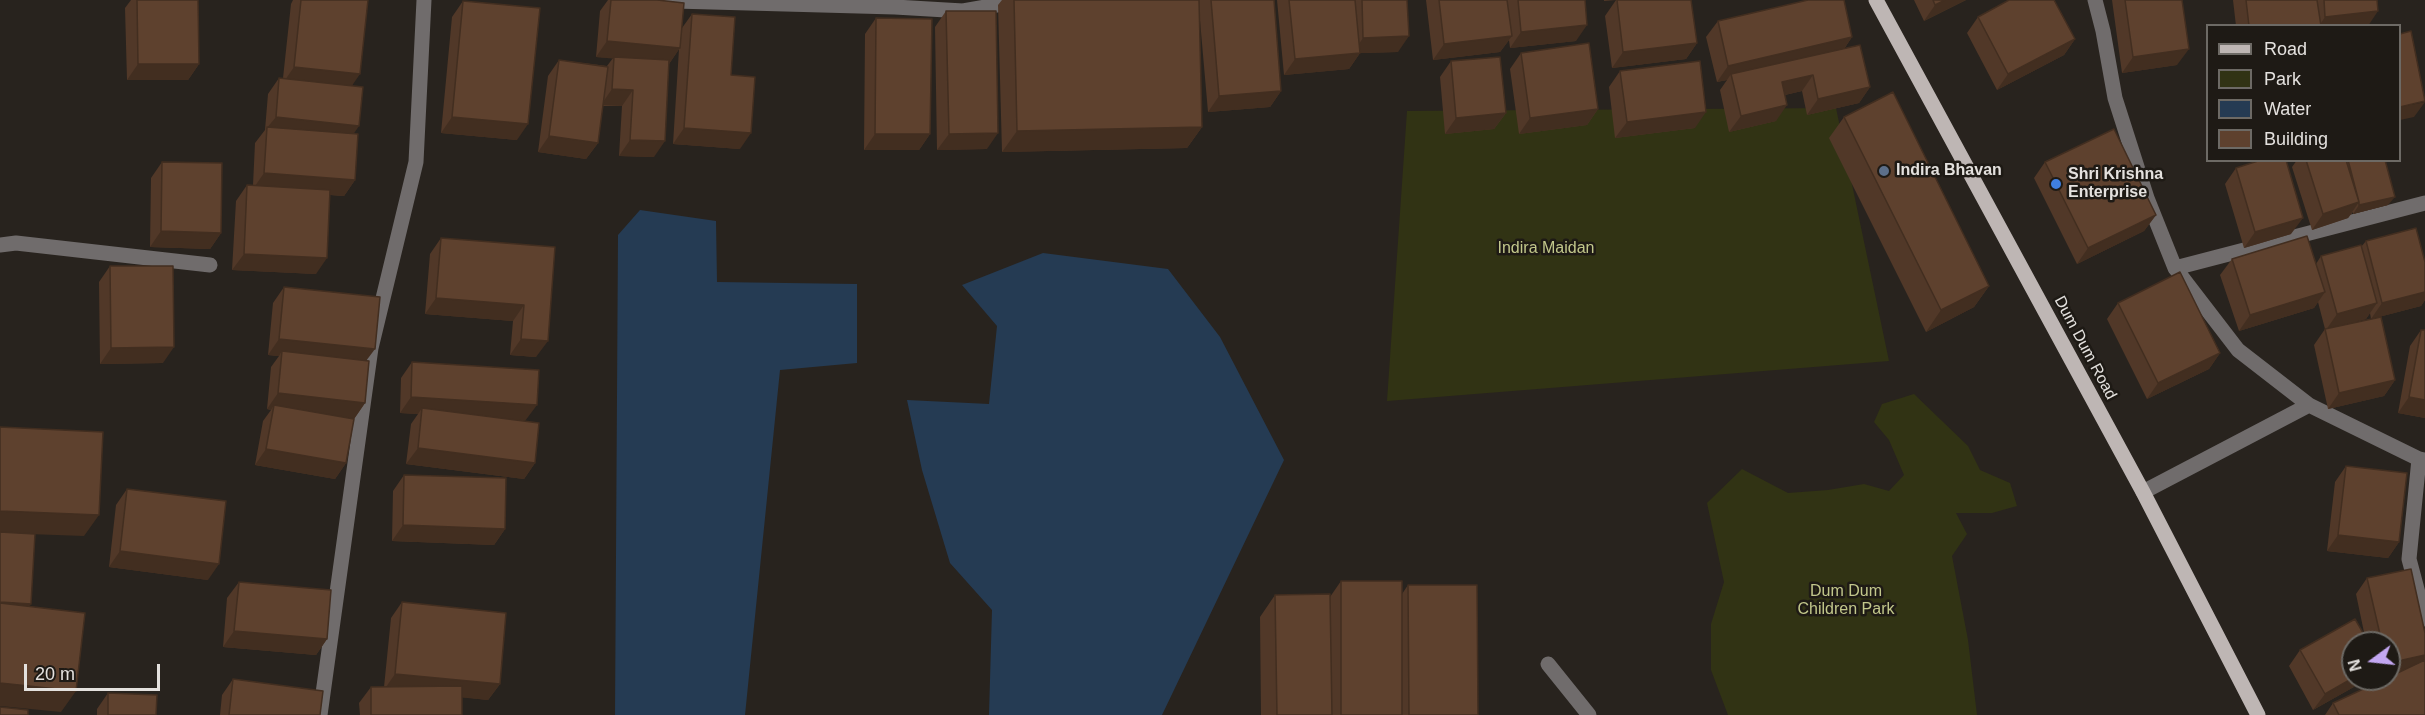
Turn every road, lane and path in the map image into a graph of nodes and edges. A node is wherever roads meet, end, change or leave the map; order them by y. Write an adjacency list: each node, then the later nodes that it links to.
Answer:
1 (424, 0): 16 (street)
2 (638, 0): 6 (street)
3 (1024, 0): 6 (street)
4 (1876, 0): 13 (main road, Dum Dum Road)
5 (2095, 0): 10 (street)
6 (964, 6)
7 (2425, 203): 10 (street)
8 (0, 245): 9 (street)
9 (210, 265)
10 (2175, 268): 11 (street)
11 (2309, 405): 12 (street); 13 (street)
12 (2422, 459): 14 (street)
13 (2143, 492): 18 (main road, Dum Dum Road)
14 (2425, 619)
15 (1548, 664): 17 (street)
16 (320, 715)
17 (1589, 715)
18 (2258, 715)

